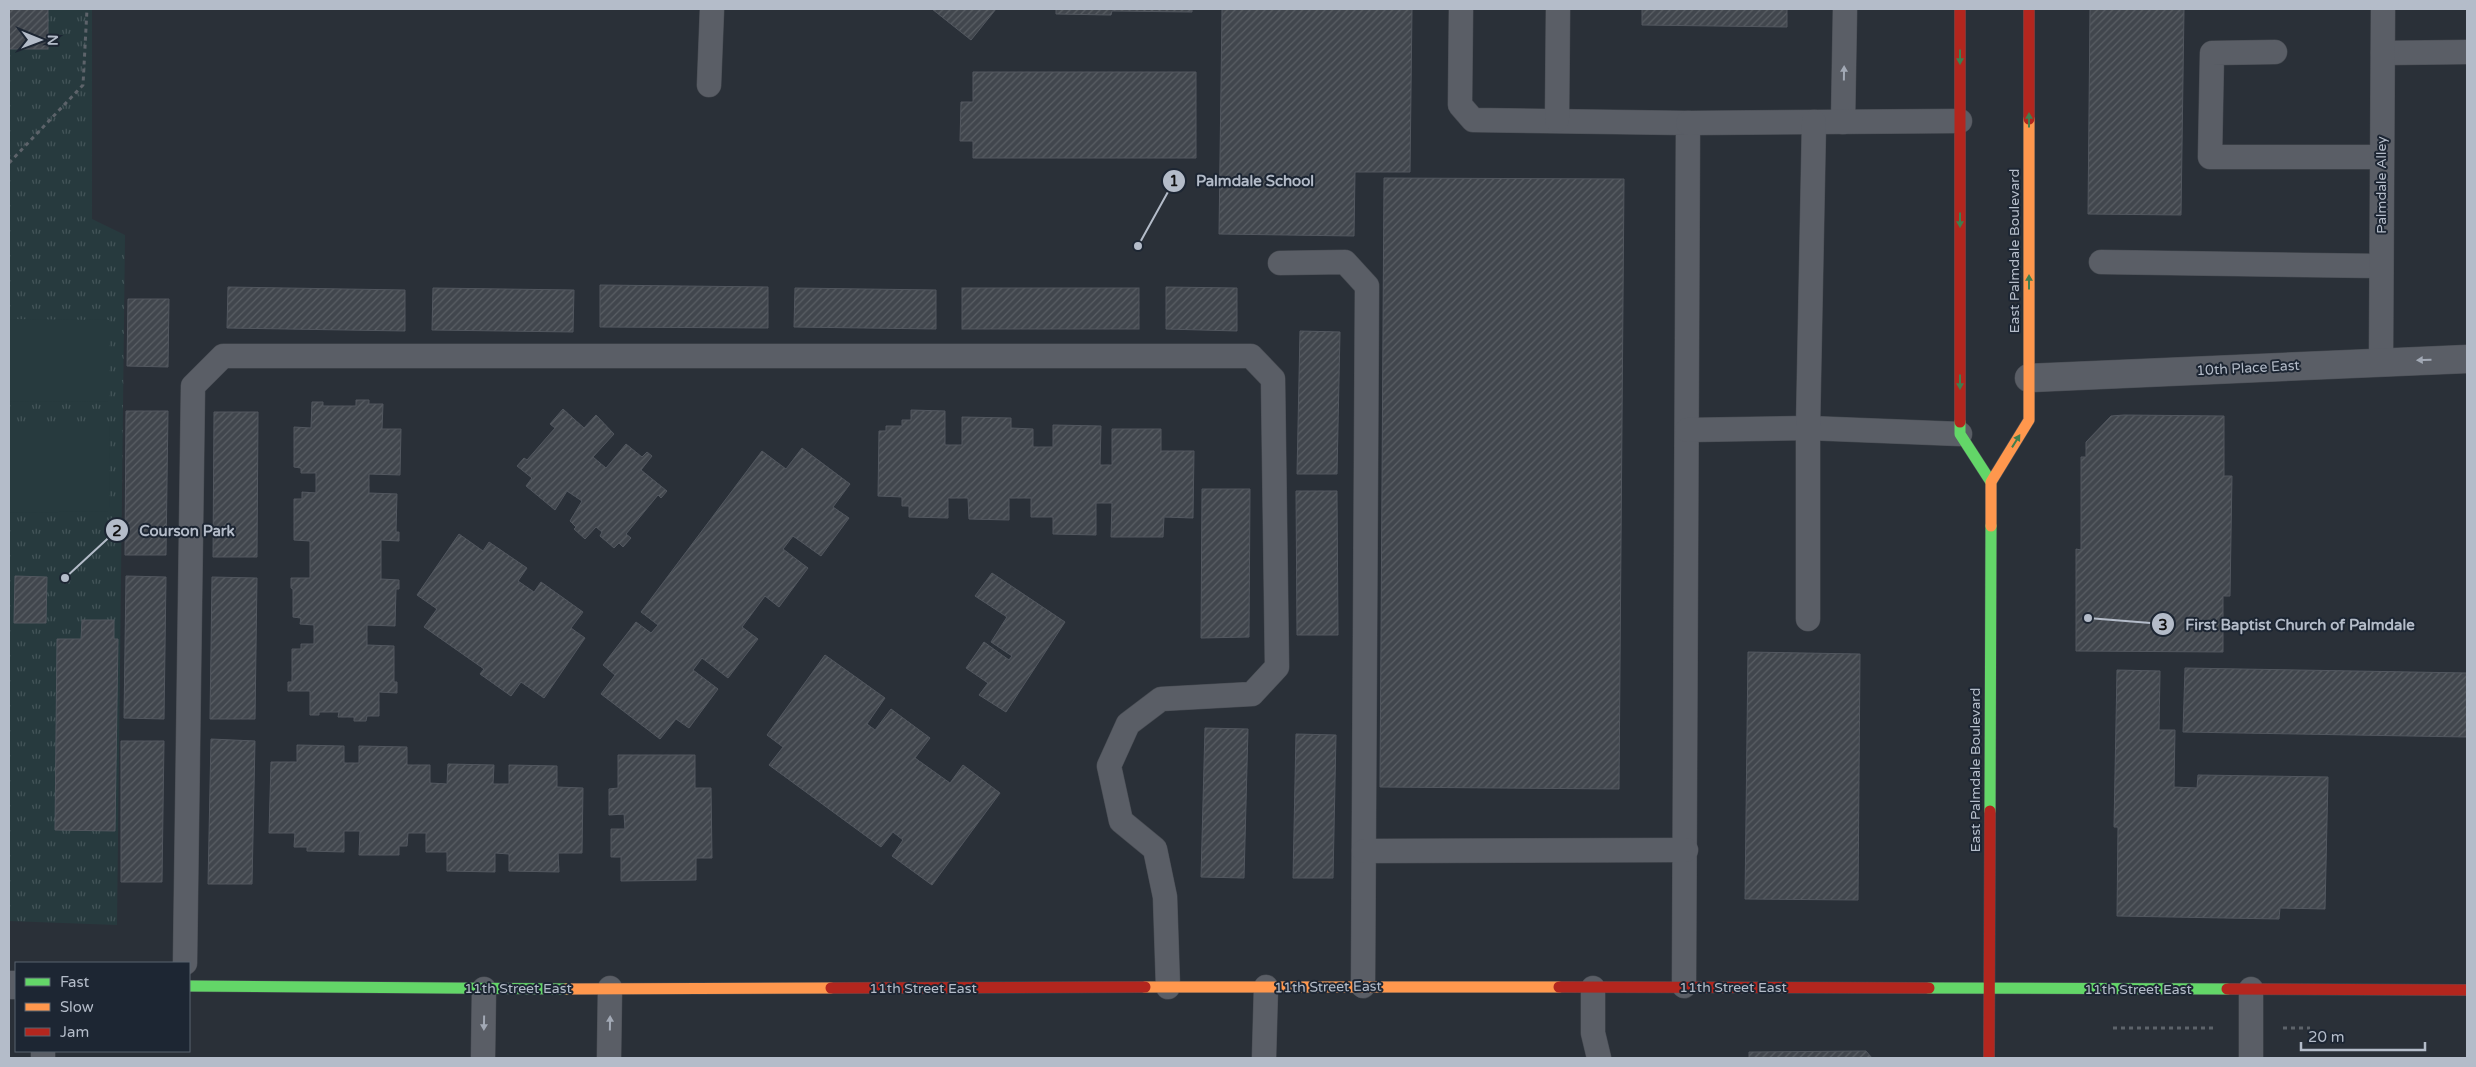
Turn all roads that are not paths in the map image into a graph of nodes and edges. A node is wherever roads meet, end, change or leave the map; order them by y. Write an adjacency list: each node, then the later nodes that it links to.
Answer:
1 (712, 9): 11 (lane)
2 (1461, 9): 12 (lane)
3 (1558, 9): 12 (lane)
4 (1845, 9): 15 (lane, one-way to 4)
5 (1960, 9): 13 (main road, one-way to 13)
6 (2029, 9): 23 (main road, East Palmdale Boulevard, one-way to 6)
7 (2383, 9): 10 (lane, Palmdale Alley)
8 (2275, 52): 17 (lane)
9 (2467, 52): 10 (lane)
10 (2383, 53): 17 (lane, Palmdale Alley)
11 (709, 85)
12 (1557, 120): 16 (lane)
13 (1960, 121): 15 (lane); 26 (main road, one-way to 26)
14 (1814, 122): 15 (lane); 16 (lane); 24 (lane)
15 (1843, 122)
16 (1688, 123): 25 (lane)
17 (2381, 157): 20 (lane, Palmdale Alley)
18 (2101, 262): 20 (lane)
19 (1280, 263): 29 (lane)
20 (2381, 266): 22 (lane, Palmdale Alley)
21 (2467, 359): 22 (street, 10th Place East, one-way to 22)
22 (2381, 362): 23 (street, 10th Place East)
23 (2029, 378): 27 (main road, East Palmdale Boulevard, one-way to 23)
24 (1808, 428): 25 (lane); 26 (lane); 28 (lane)
25 (1687, 430): 30 (lane)
26 (1960, 434): 27 (main road)
27 (1991, 482): 40 (main road, East Palmdale Boulevard)
28 (1808, 619)
29 (1364, 850): 30 (lane); 33 (lane)
30 (1686, 850): 34 (lane)
31 (186, 962): 37 (lane)
32 (190, 986): 35 (main road, 11th Street East)
33 (1363, 986): 38 (main road, 11th Street East); 39 (main road, 11th Street East)
34 (1684, 986): 39 (main road, 11th Street East); 40 (main road, 11th Street East)
35 (484, 988): 36 (main road, 11th Street East); 43 (lane, one-way to 43)
36 (610, 988): 37 (main road, 11th Street East); 44 (lane, one-way to 36)
37 (1168, 988): 38 (main road, 11th Street East)
38 (1266, 988): 45 (lane)
39 (1593, 988): 46 (lane)
40 (1990, 989): 41 (main road, 11th Street East); 47 (main road, East Palmdale Boulevard)
41 (2251, 989): 42 (main road, 11th Street East); 48 (lane)
42 (2467, 990)
43 (483, 1058)
44 (609, 1058)
45 (1264, 1058)
46 (1599, 1058)
47 (1989, 1058)
48 (2251, 1058)

